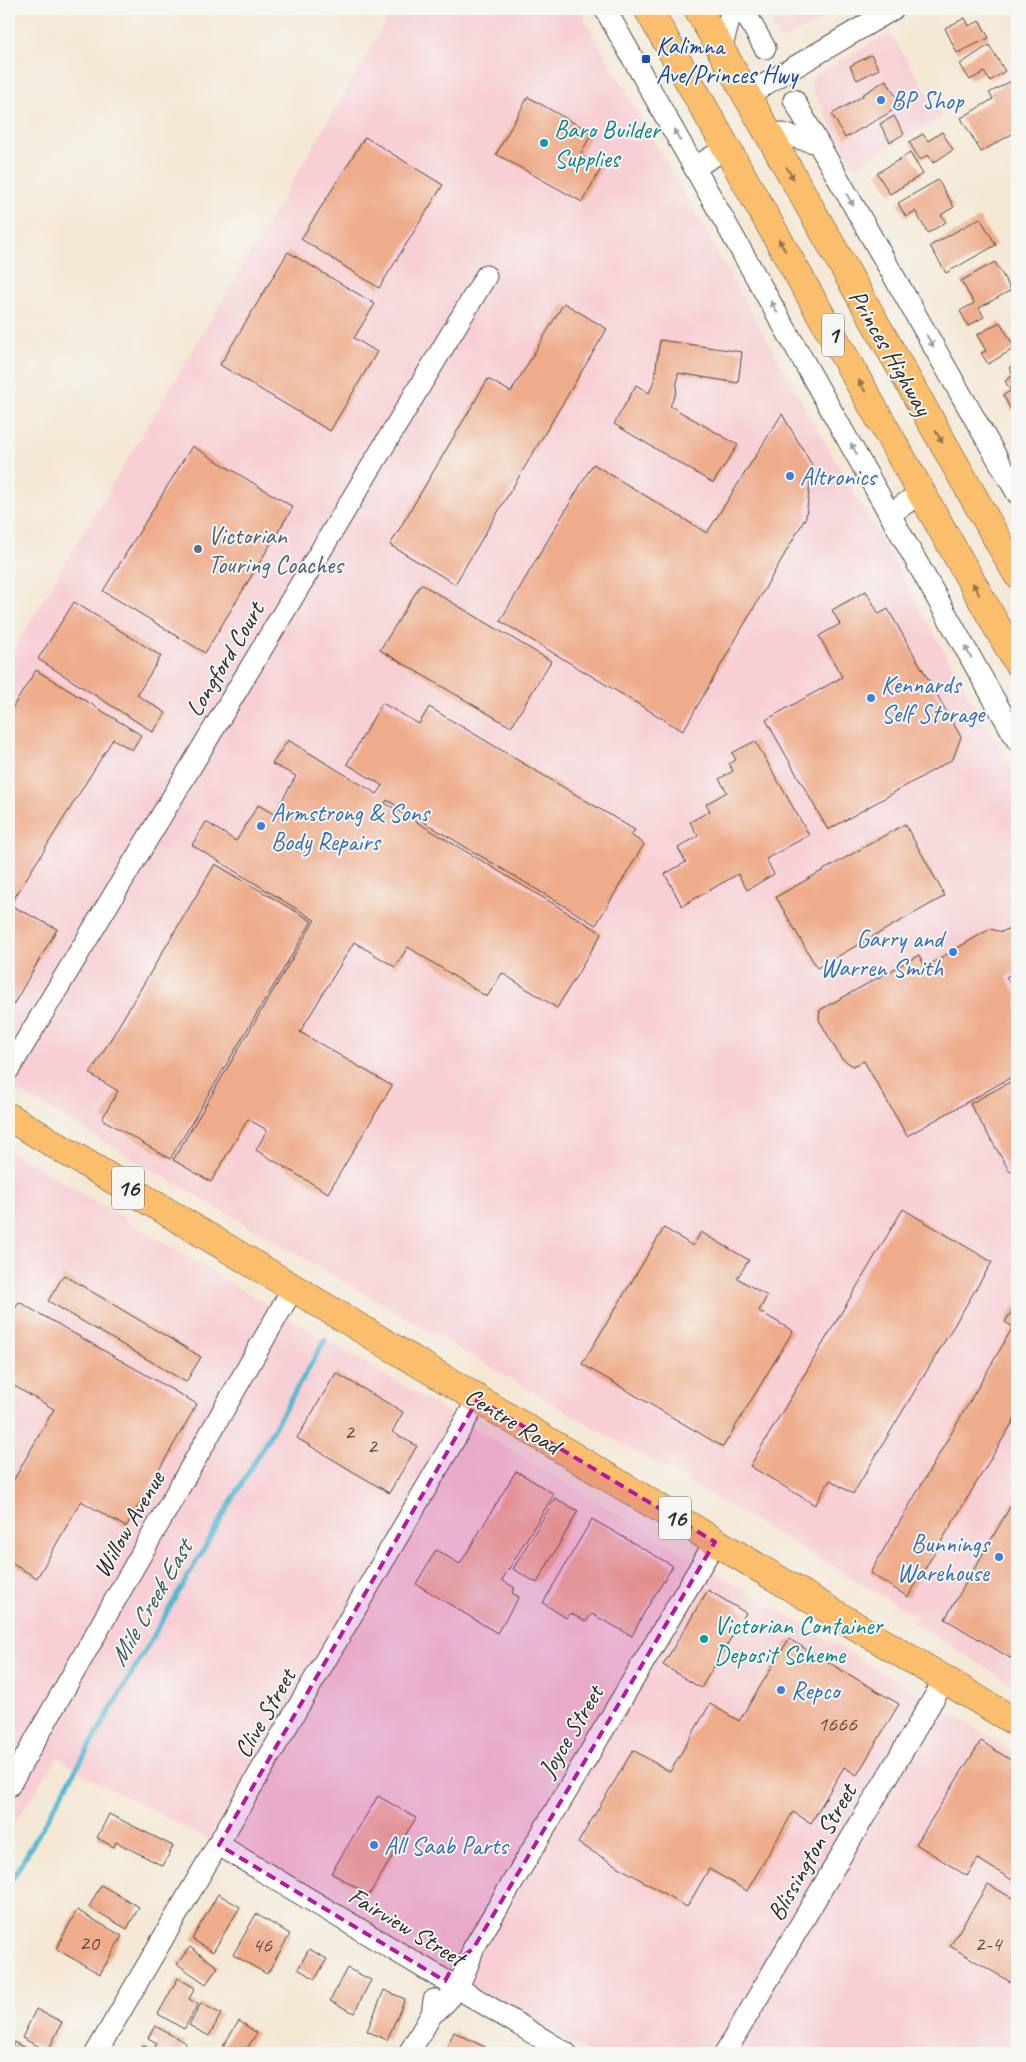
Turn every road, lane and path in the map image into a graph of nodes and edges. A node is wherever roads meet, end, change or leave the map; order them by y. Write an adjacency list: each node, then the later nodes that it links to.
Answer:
1 (605, 9): 14 (street, one-way to 1)
2 (648, 9): 13 (main road, Princes Highway / 1)
3 (698, 9): 8 (main road, Princes Highway / 1)
4 (732, 9): 8 (street)
5 (742, 9): 7 (street)
6 (892, 9): 9 (street)
7 (765, 48)
8 (721, 50): 9 (main road, Princes Highway / 1)
9 (747, 95): 11 (main road, Princes Highway / 1)
10 (794, 100): 12 (street, Princes Highway)
11 (764, 128): 12 (street); 13 (main road); 19 (main road, Princes Highway / 1, one-way to 19)
12 (818, 143): 17 (street, Princes Highway, one-way to 17)
13 (728, 148): 14 (street); 16 (main road, Princes Highway / 1, one-way to 13)
14 (695, 167): 18 (street, one-way to 14)
15 (486, 276): 22 (street, Longford Court)
16 (922, 492): 18 (street); 20 (main road, Princes Highway / 1, one-way to 16)
17 (1017, 493)
18 (890, 514): 21 (street, one-way to 18)
19 (1017, 574)
20 (1017, 662)
21 (1017, 740)
22 (9, 1069)
23 (9, 1116): 24 (main road, Centre Road / 16)
24 (293, 1288): 25 (main road, Centre Road / 16); 29 (street, Willow Avenue)
25 (478, 1399): 26 (main road, Centre Road / 16); 30 (street, Clive Street)
26 (715, 1542): 27 (main road, Centre Road / 16); 31 (street, Joyce Street)
27 (944, 1679): 28 (main road, Centre Road / 16); 35 (street, Blissington Street)
28 (1017, 1723)
29 (9, 1786)
30 (220, 1845): 31 (street, Fairview Street); 32 (street, Clive Street)
31 (450, 1984): 33 (street, Joyce Street); 34 (street, Fairview Street)
32 (96, 2053)
33 (409, 2053)
34 (566, 2053)
35 (725, 2053)

